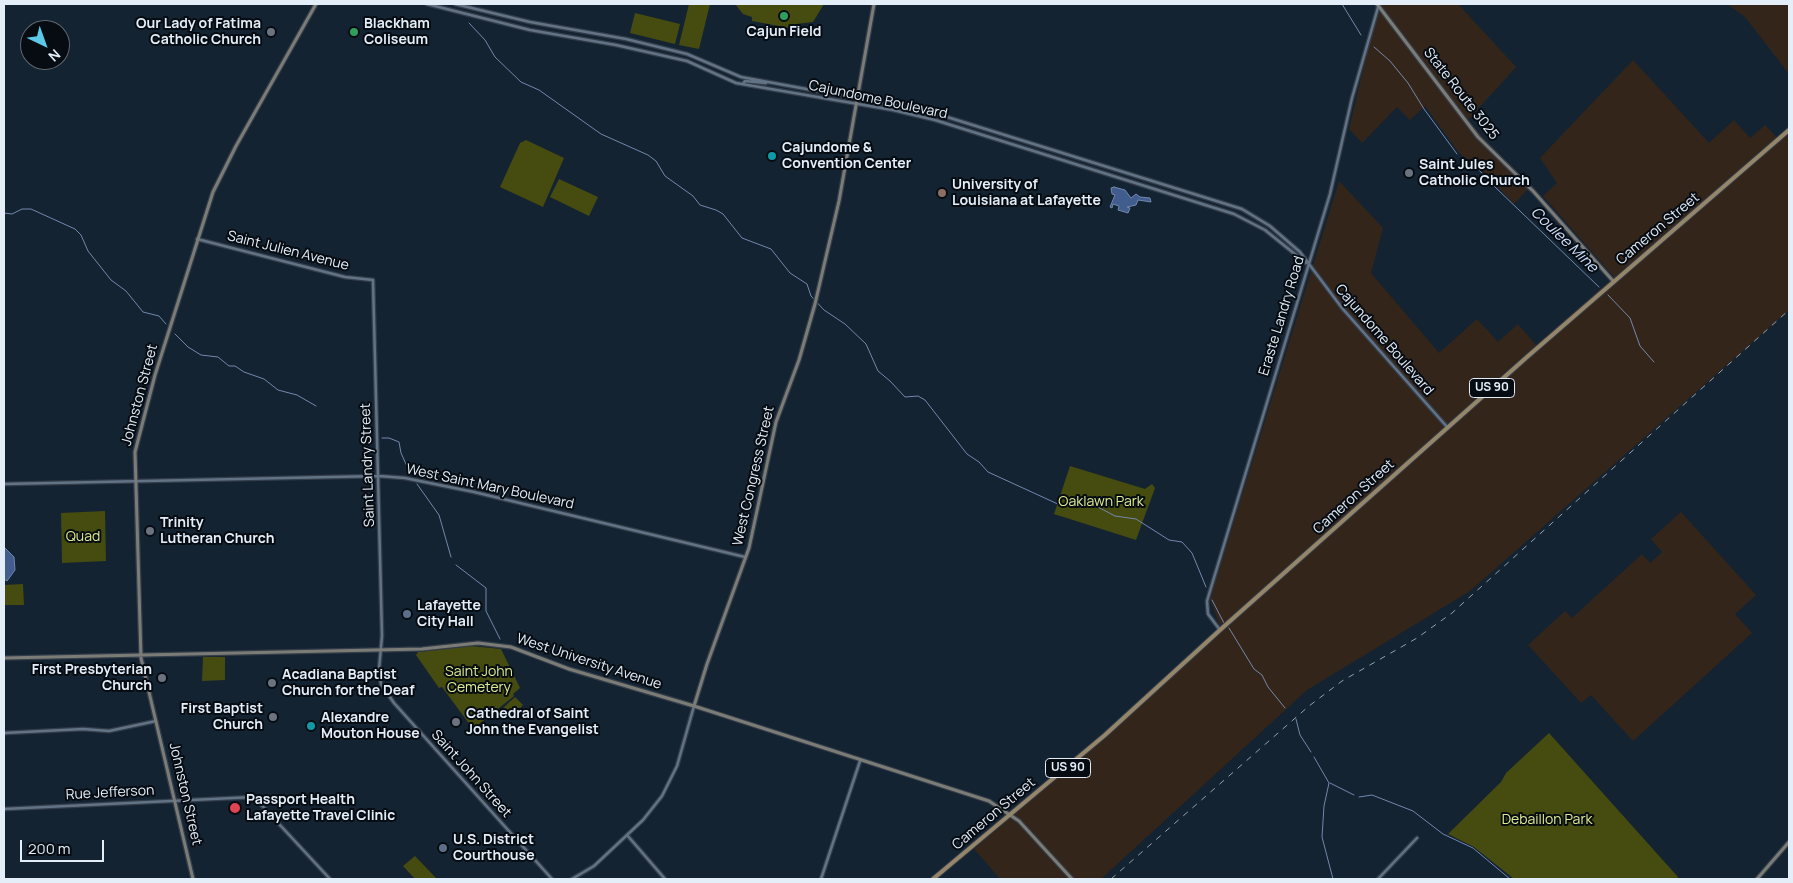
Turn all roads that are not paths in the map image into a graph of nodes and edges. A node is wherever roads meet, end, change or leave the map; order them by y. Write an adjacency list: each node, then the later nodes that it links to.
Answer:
1 (316, 4): 14 (main road, Johnston Street)
2 (427, 4): 6 (street, Cajundome Boulevard)
3 (455, 4): 7 (street, Cajundome Boulevard)
4 (874, 4): 11 (main road, West Congress Street)
5 (1378, 4): 15 (street, Eraste Landry Road); 17 (main road, State Route 3025)
6 (435, 5): 8 (street, Cajundome Boulevard)
7 (518, 19): 8 (street); 9 (street, Cajundome Boulevard)
8 (517, 26): 10 (street, Cajundome Boulevard)
9 (778, 83): 10 (street); 11 (street, Cajundome Boulevard)
10 (743, 84): 12 (street, Cajundome Boulevard)
11 (857, 98): 12 (main road, West Congress Street); 15 (street, Cajundome Boulevard)
12 (856, 104): 15 (street, Cajundome Boulevard); 22 (main road, West Congress Street)
13 (1789, 130): 17 (main road, Cameron Street / US 90)
14 (198, 239): 16 (street, Saint Julien Avenue); 20 (main road, Johnston Street)
15 (1308, 264): 18 (street, Cajundome Boulevard); 23 (street, Eraste Landry Road)
16 (373, 280): 19 (street, Saint Landry Street)
17 (1614, 282): 18 (main road, Cameron Street / US 90)
18 (1448, 428): 23 (main road, Cameron Street / US 90)
19 (379, 476): 20 (street, West Saint Mary Boulevard); 22 (street, West Saint Mary Boulevard); 24 (street, Saint Landry Street)
20 (135, 482): 21 (street, West Saint Mary Boulevard); 25 (main road, Johnston Street)
21 (4, 484)
22 (746, 557): 27 (main road, West Congress Street)
23 (1220, 630): 33 (main road, Cameron Street / US 90)
24 (381, 650): 25 (main road, West University Avenue); 27 (main road, West University Avenue); 39 (street, Saint John Street)
25 (141, 654): 26 (main road, West University Avenue); 28 (main road, Johnston Street)
26 (4, 658)
27 (694, 706): 30 (main road, West University Avenue); 34 (street, West Congress Street)
28 (156, 721): 29 (street); 31 (main road, Johnston Street)
29 (4, 733)
30 (860, 760): 33 (main road, West University Avenue); 42 (street)
31 (174, 800): 32 (street, Rue Jefferson); 37 (main road, Johnston Street); 38 (street, Rue Jefferson)
32 (4, 809)
33 (1012, 815): 43 (main road, Cameron Street / US 90); 44 (main road, West University Avenue)
34 (627, 835): 40 (street, West Congress Street); 41 (street)
35 (1417, 838): 45 (street)
36 (1789, 842): 46 (main road)
37 (193, 879)
38 (330, 879)
39 (552, 879)
40 (572, 879)
41 (665, 879)
42 (821, 879)
43 (933, 879)
44 (1072, 879)
45 (1378, 879)
46 (1758, 879)

